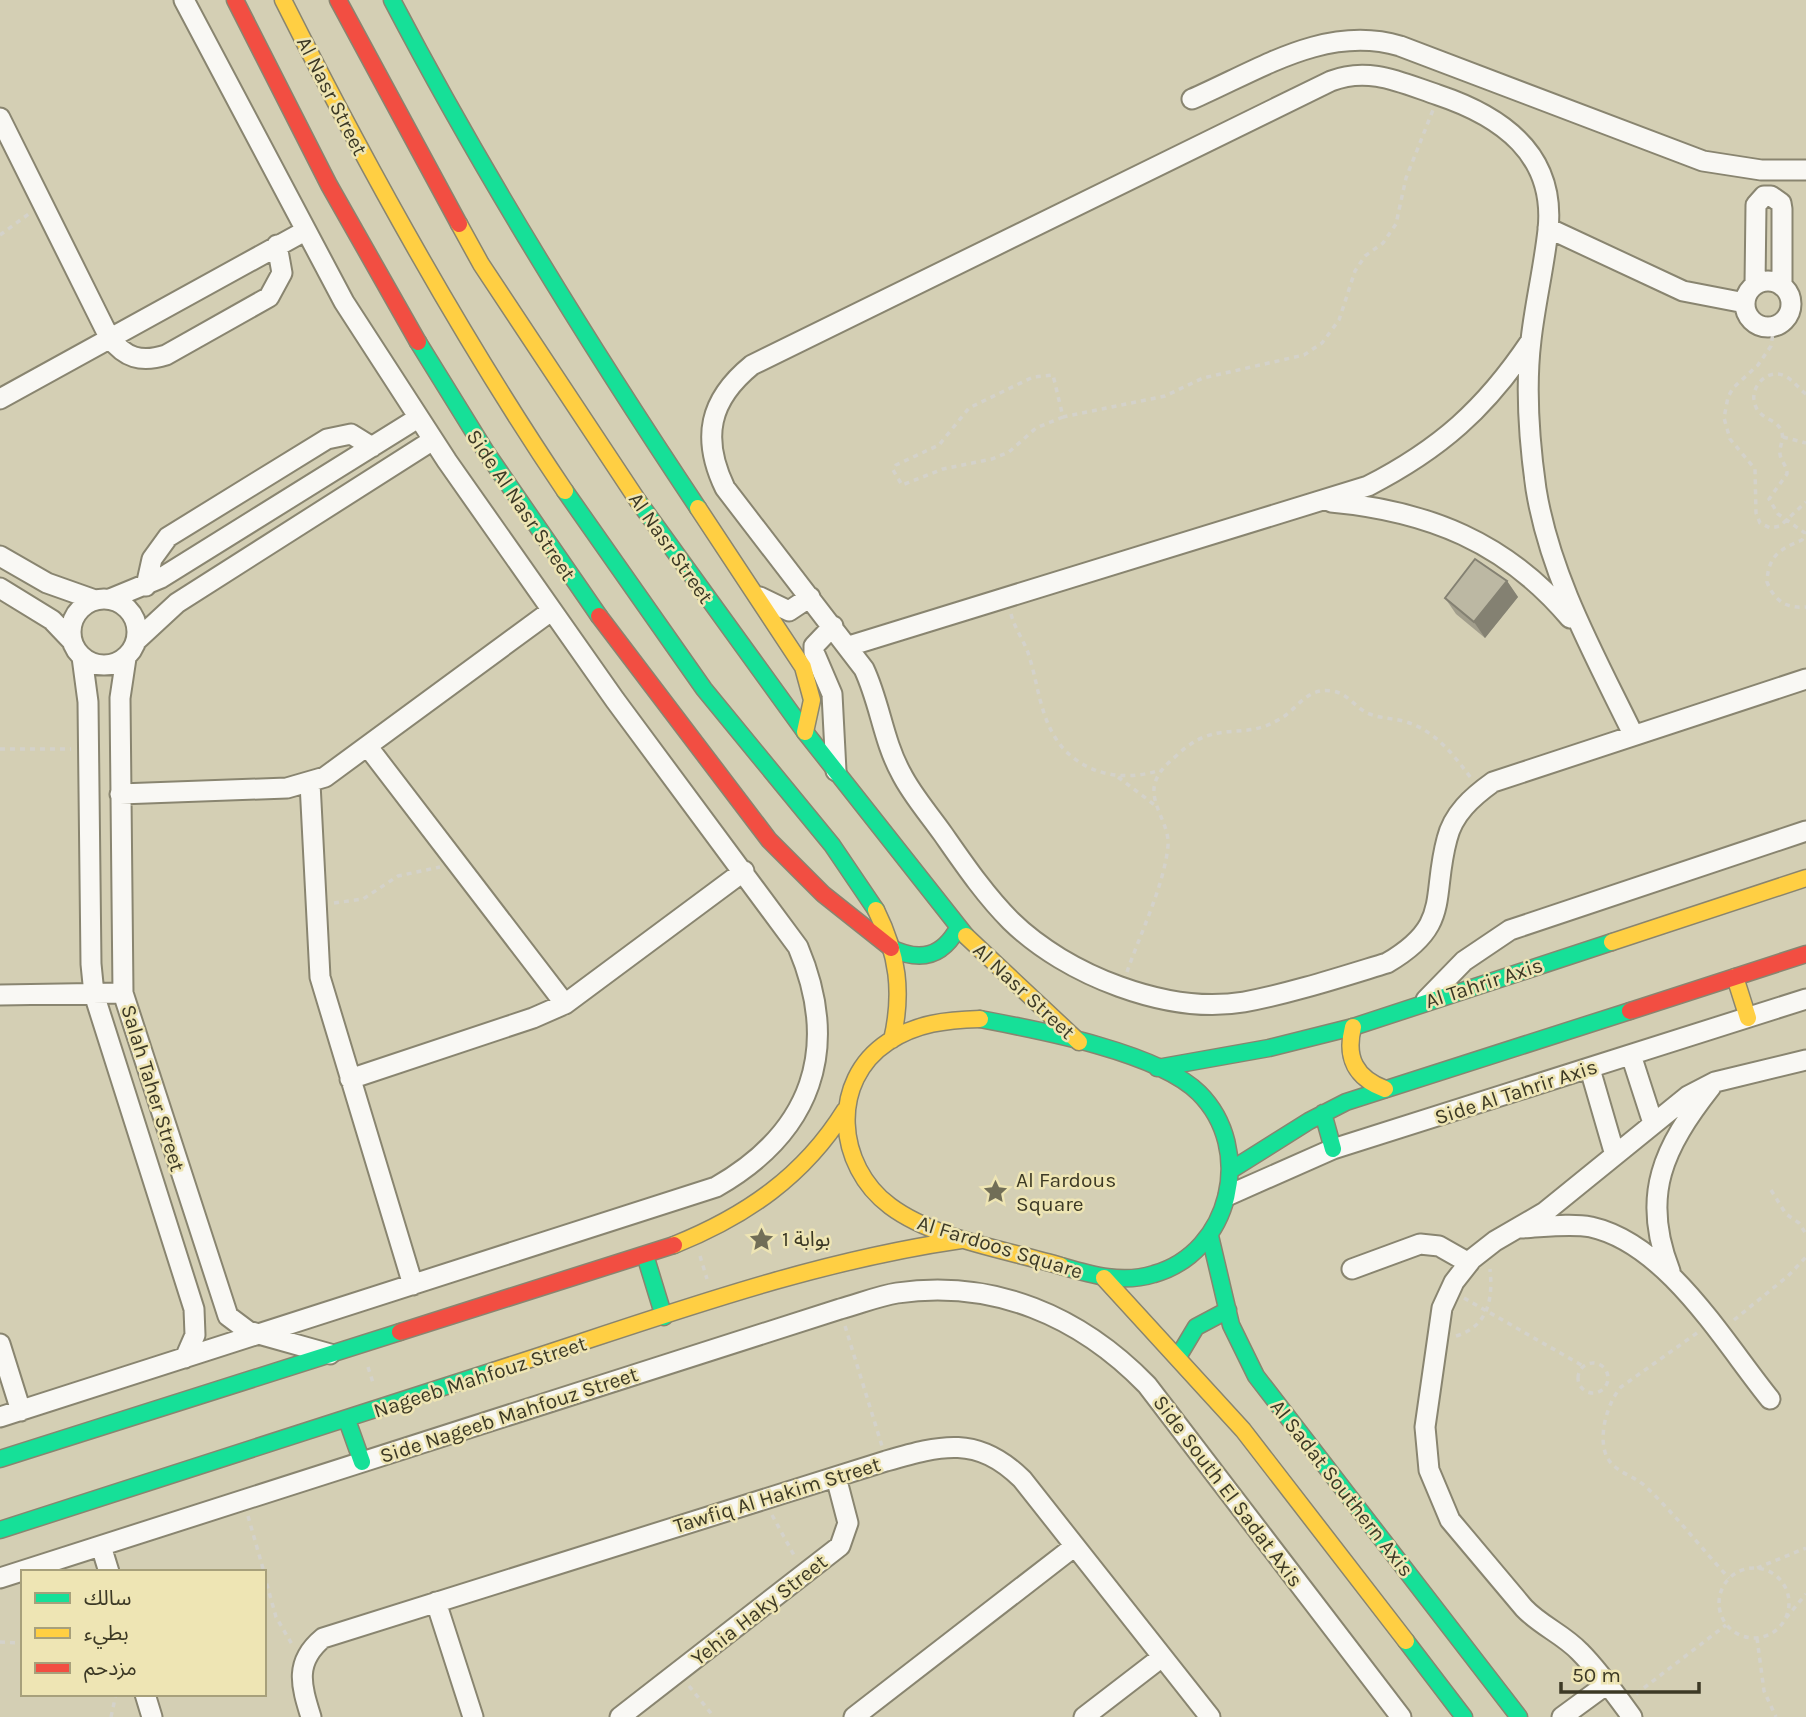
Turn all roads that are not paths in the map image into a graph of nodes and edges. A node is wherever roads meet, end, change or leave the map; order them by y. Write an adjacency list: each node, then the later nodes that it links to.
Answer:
1 (184, 0): 10 (street)
2 (235, 0): 48 (main road, Side Al Nasr Street)
3 (283, 0): 48 (main road, Al Nasr Street)
4 (338, 0): 38 (main road, Al Nasr Street)
5 (392, 0): 27 (main road)
6 (1192, 99): 8 (street)
7 (0, 118): 15 (street)
8 (1806, 170)
9 (1548, 228): 14 (street); 16 (street); 28 (street)
10 (304, 231): 11 (street); 18 (street)
11 (278, 245): 15 (street); 15 (street)
12 (1755, 285): 13 (street); 13 (street); 14 (street)
13 (1793, 298): 14 (street)
14 (1745, 303)
15 (110, 337): 17 (street)
16 (1531, 341): 23 (street); 32 (street)
17 (0, 399)
18 (418, 418): 19 (street); 20 (street)
19 (433, 440): 22 (street); 30 (street)
20 (372, 447): 21 (street); 25 (street)
21 (324, 476): 22 (street); 25 (street)
22 (340, 500): 33 (street)
23 (1326, 501): 32 (street); 34 (street)
24 (0, 556): 29 (street)
25 (146, 586): 29 (street)
26 (0, 588): 35 (street)
27 (754, 593): 28 (street); 38 (main road)
28 (810, 597): 31 (street)
29 (103, 599): 33 (street); 35 (street)
30 (551, 611): 40 (street); 45 (street)
31 (833, 626): 34 (street); 41 (street)
32 (1584, 634): 39 (street)
33 (137, 640): 36 (street)
34 (849, 646): 39 (street)
35 (77, 649): 36 (street); 52 (street, Salah Taher Street)
36 (125, 658): 43 (street, Salah Taher Street)
37 (1806, 679): 39 (street)
38 (805, 732): 41 (main road, Al Nasr Street)
39 (1633, 734)
40 (368, 747): 42 (street); 56 (street)
41 (836, 772): 47 (main road, Al Nasr Street)
42 (310, 783): 43 (street); 65 (street)
43 (120, 794): 51 (street, Salah Taher Street)
44 (1806, 831): 55 (street)
45 (744, 872): 56 (street); 88 (street)
46 (1806, 878): 55 (main road, Al Tahrir Axis)
47 (958, 928): 48 (main road); 60 (main road, Al Nasr Street)
48 (891, 948): 59 (main road, Al Nasr Street)
49 (1806, 954): 50 (main road)
50 (1735, 977): 57 (main road); 67 (main road)
51 (123, 993): 52 (street); 92 (street, Salah Taher Street)
52 (94, 994): 53 (street); 96 (street, Salah Taher Street)
53 (0, 995)
54 (1806, 999): 57 (street, Side Al Tahrir Axis)
55 (1425, 1002): 58 (main road, Al Tahrir Axis)
56 (565, 1004): 65 (street)
57 (1748, 1018): 61 (street, Side Al Tahrir Axis)
58 (1353, 1027): 63 (main road, Al Tahrir Axis); 67 (main road)
59 (892, 1040): 60 (main road, Al Fardoos Square); 68 (main road, Al Fardoos Square)
60 (1079, 1042): 63 (main road, Al Fardoos Square)
61 (1631, 1055): 64 (street, Side Al Tahrir Axis); 70 (street)
62 (1802, 1064): 66 (street)
63 (1157, 1068): 74 (main road, Al Fardoos Square)
64 (1590, 1069): 71 (street, Side Al Tahrir Axis); 72 (street)
65 (350, 1079): 88 (street)
66 (1715, 1082): 70 (street); 73 (street)
67 (1385, 1089): 69 (main road)
68 (845, 1110): 82 (main road, Al Fardoos Square); 83 (main road)
69 (1323, 1114): 71 (main road); 74 (main road)
70 (1646, 1129): 72 (street); 73 (street)
71 (1333, 1149): 76 (street, Side Al Tahrir Axis)
72 (1615, 1155): 75 (street)
73 (1664, 1160): 77 (street)
74 (1231, 1170): 76 (main road, Al Fardoos Square)
75 (1572, 1191): 78 (street); 79 (street)
76 (1229, 1195): 81 (main road, Al Fardoos Square)
77 (1656, 1215): 80 (street); 86 (street)
78 (1588, 1226): 79 (street); 80 (street)
79 (1521, 1228): 84 (street)
80 (1613, 1234): 86 (street)
81 (1210, 1236): 87 (main road, Al Fardoos Square); 90 (main road, Al Sadat Southern Axis)
82 (964, 1239): 87 (main road, Al Fardoos Square); 91 (main road, Nageeb Mahfouz Street)
83 (645, 1255): 91 (main road); 94 (main road)
84 (1469, 1263): 85 (street); 113 (street)
85 (1352, 1269)
86 (1672, 1275): 97 (street)
87 (1104, 1278): 95 (main road, Al Sadat Southern Axis)
88 (413, 1285): 92 (street)
89 (1023, 1303): 102 (street, Side Nageeb Mahfouz Street); 123 (street, Side South El Sadat Axis)
90 (1228, 1310): 95 (main road); 125 (main road, Al Sadat Southern Axis)
91 (664, 1317): 100 (main road, Nageeb Mahfouz Street)
92 (260, 1334): 94 (street, Salah Taher Street); 96 (street)
93 (0, 1344): 98 (street)
94 (331, 1354): 101 (main road)
95 (1178, 1357): 124 (main road, Al Sadat Southern Axis)
96 (185, 1358): 98 (street)
97 (1770, 1399)
98 (21, 1411): 99 (street)
99 (0, 1418)
100 (347, 1420): 102 (main road); 104 (main road, Nageeb Mahfouz Street)
101 (0, 1459)
102 (362, 1462): 105 (street, Side Nageeb Mahfouz Street)
103 (836, 1477): 106 (street, Tawfiq Al Hakim Street); 111 (street, Tawfiq Al Hakim Street); 119 (street, Yehia Haky Street)
104 (0, 1530)
105 (102, 1546): 107 (street, Side Nageeb Mahfouz Street); 108 (street)
106 (1075, 1546): 112 (street, Tawfiq Al Hakim Street); 120 (street)
107 (26, 1570)
108 (108, 1570)
109 (21, 1571): 110 (street, Side Nageeb Mahfouz Street)
110 (0, 1578)
111 (436, 1602): 117 (street, Tawfiq Al Hakim Street); 118 (street)
112 (1162, 1657): 121 (street); 122 (street, Tawfiq Al Hakim Street)
113 (1607, 1684): 115 (street); 126 (street)
114 (146, 1696): 116 (street)
115 (1627, 1711)
116 (152, 1717)
117 (311, 1717)
118 (473, 1717)
119 (620, 1717)
120 (854, 1717)
121 (1084, 1717)
122 (1210, 1717)
123 (1401, 1717)
124 (1464, 1717)
125 (1519, 1717)
126 (1562, 1717)

